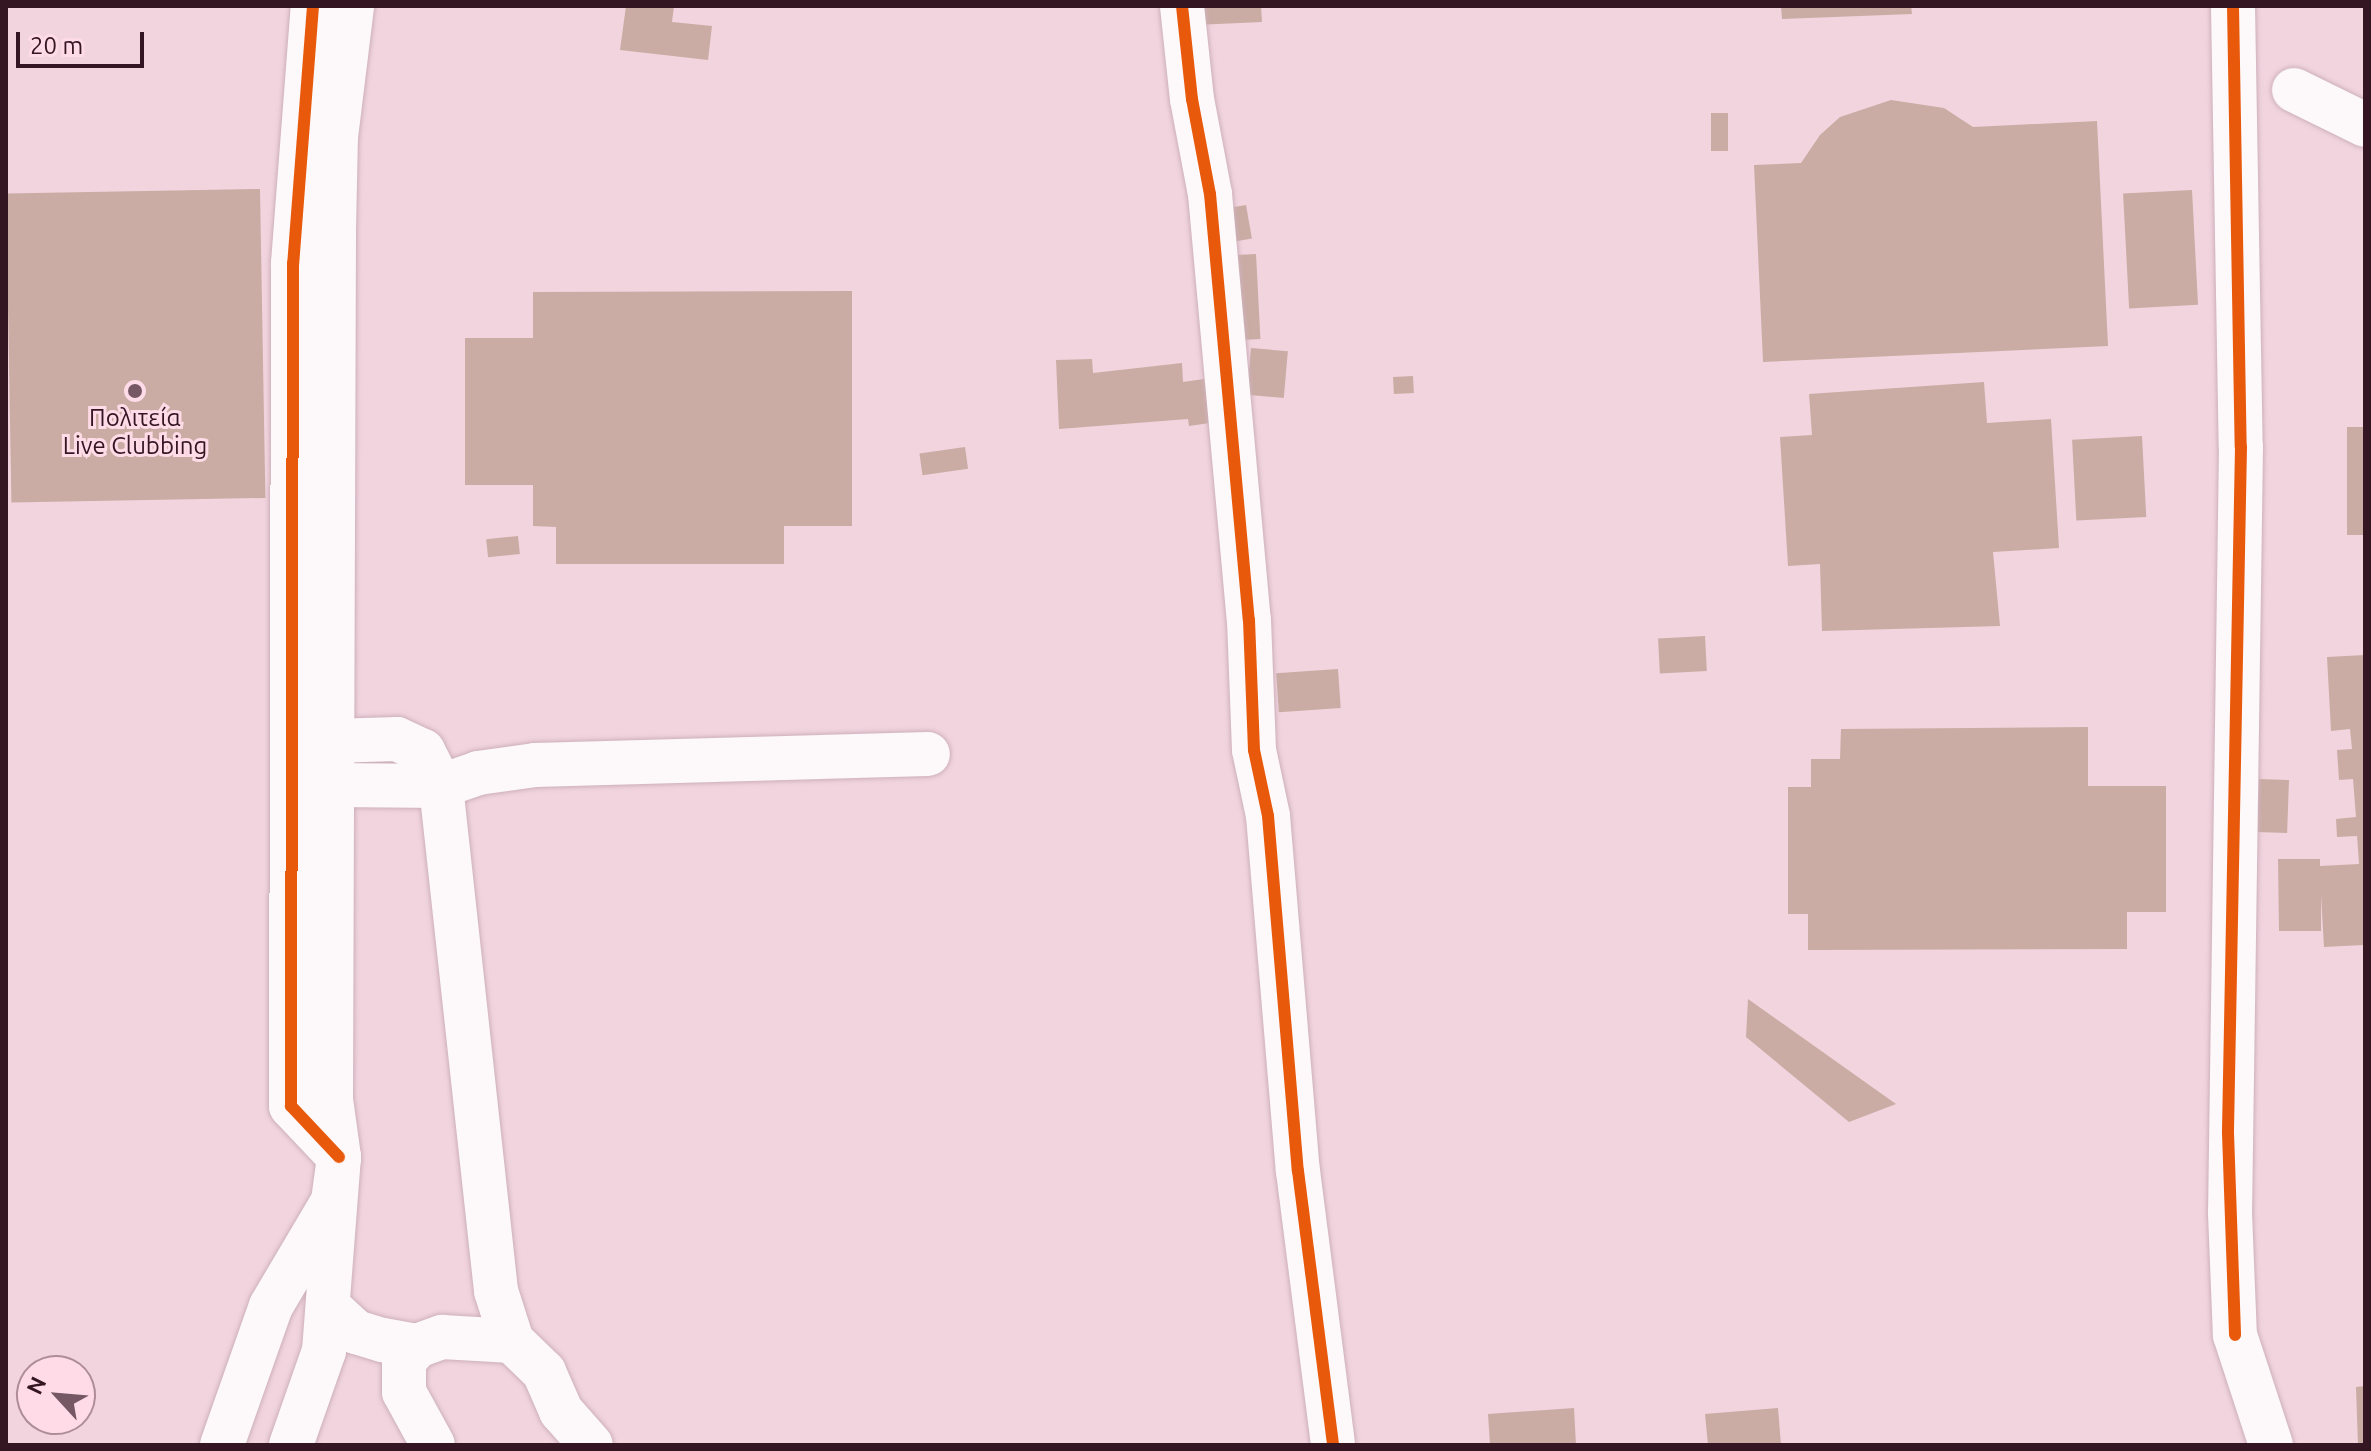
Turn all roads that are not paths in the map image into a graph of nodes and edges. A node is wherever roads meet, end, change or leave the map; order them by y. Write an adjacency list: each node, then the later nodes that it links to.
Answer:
1 (313, 6): 11 (street)
2 (352, 6): 7 (street)
3 (1182, 6): 19 (street)
4 (2233, 6): 20 (street)
5 (2294, 90): 6 (street)
6 (2365, 125)
7 (332, 741): 9 (street); 10 (street)
8 (928, 754): 10 (street)
9 (332, 785): 10 (street); 11 (street)
10 (441, 786): 13 (street)
11 (339, 1157): 12 (street); 15 (street)
12 (331, 1309): 14 (street); 16 (street)
13 (512, 1341): 14 (street); 18 (street)
14 (417, 1346): 17 (street)
15 (222, 1445)
16 (291, 1445)
17 (433, 1445)
18 (591, 1445)
19 (1333, 1445)
20 (2271, 1445)

